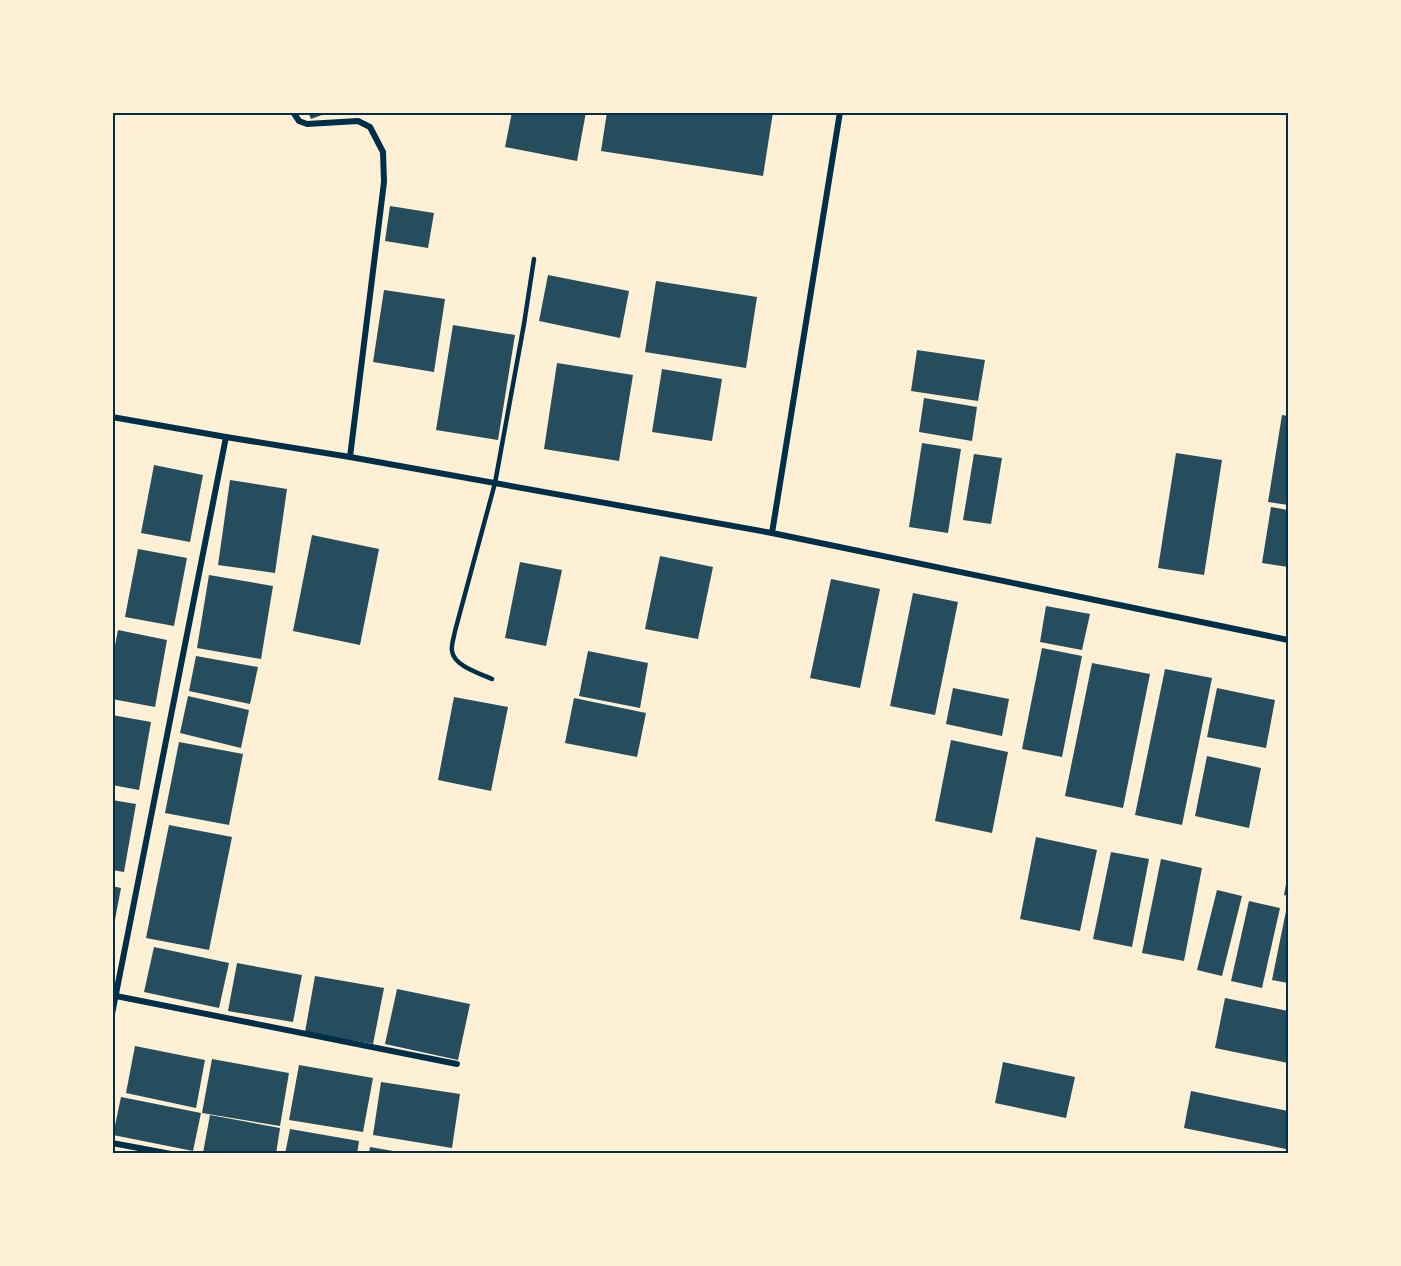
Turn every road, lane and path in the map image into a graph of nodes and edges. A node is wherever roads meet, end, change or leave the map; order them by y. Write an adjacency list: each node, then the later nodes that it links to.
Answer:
1 (293, 112): 6 (street)
2 (840, 112): 8 (street)
3 (534, 259): 7 (lane)
4 (112, 417): 5 (street)
5 (226, 437): 6 (street); 11 (street)
6 (351, 457): 7 (street)
7 (495, 483): 8 (street); 10 (lane)
8 (772, 533): 9 (street)
9 (1288, 640)
10 (492, 679)
11 (116, 996): 12 (street); 13 (street)
12 (112, 1014)
13 (457, 1064)
14 (112, 1143): 15 (street)
15 (171, 1154)

